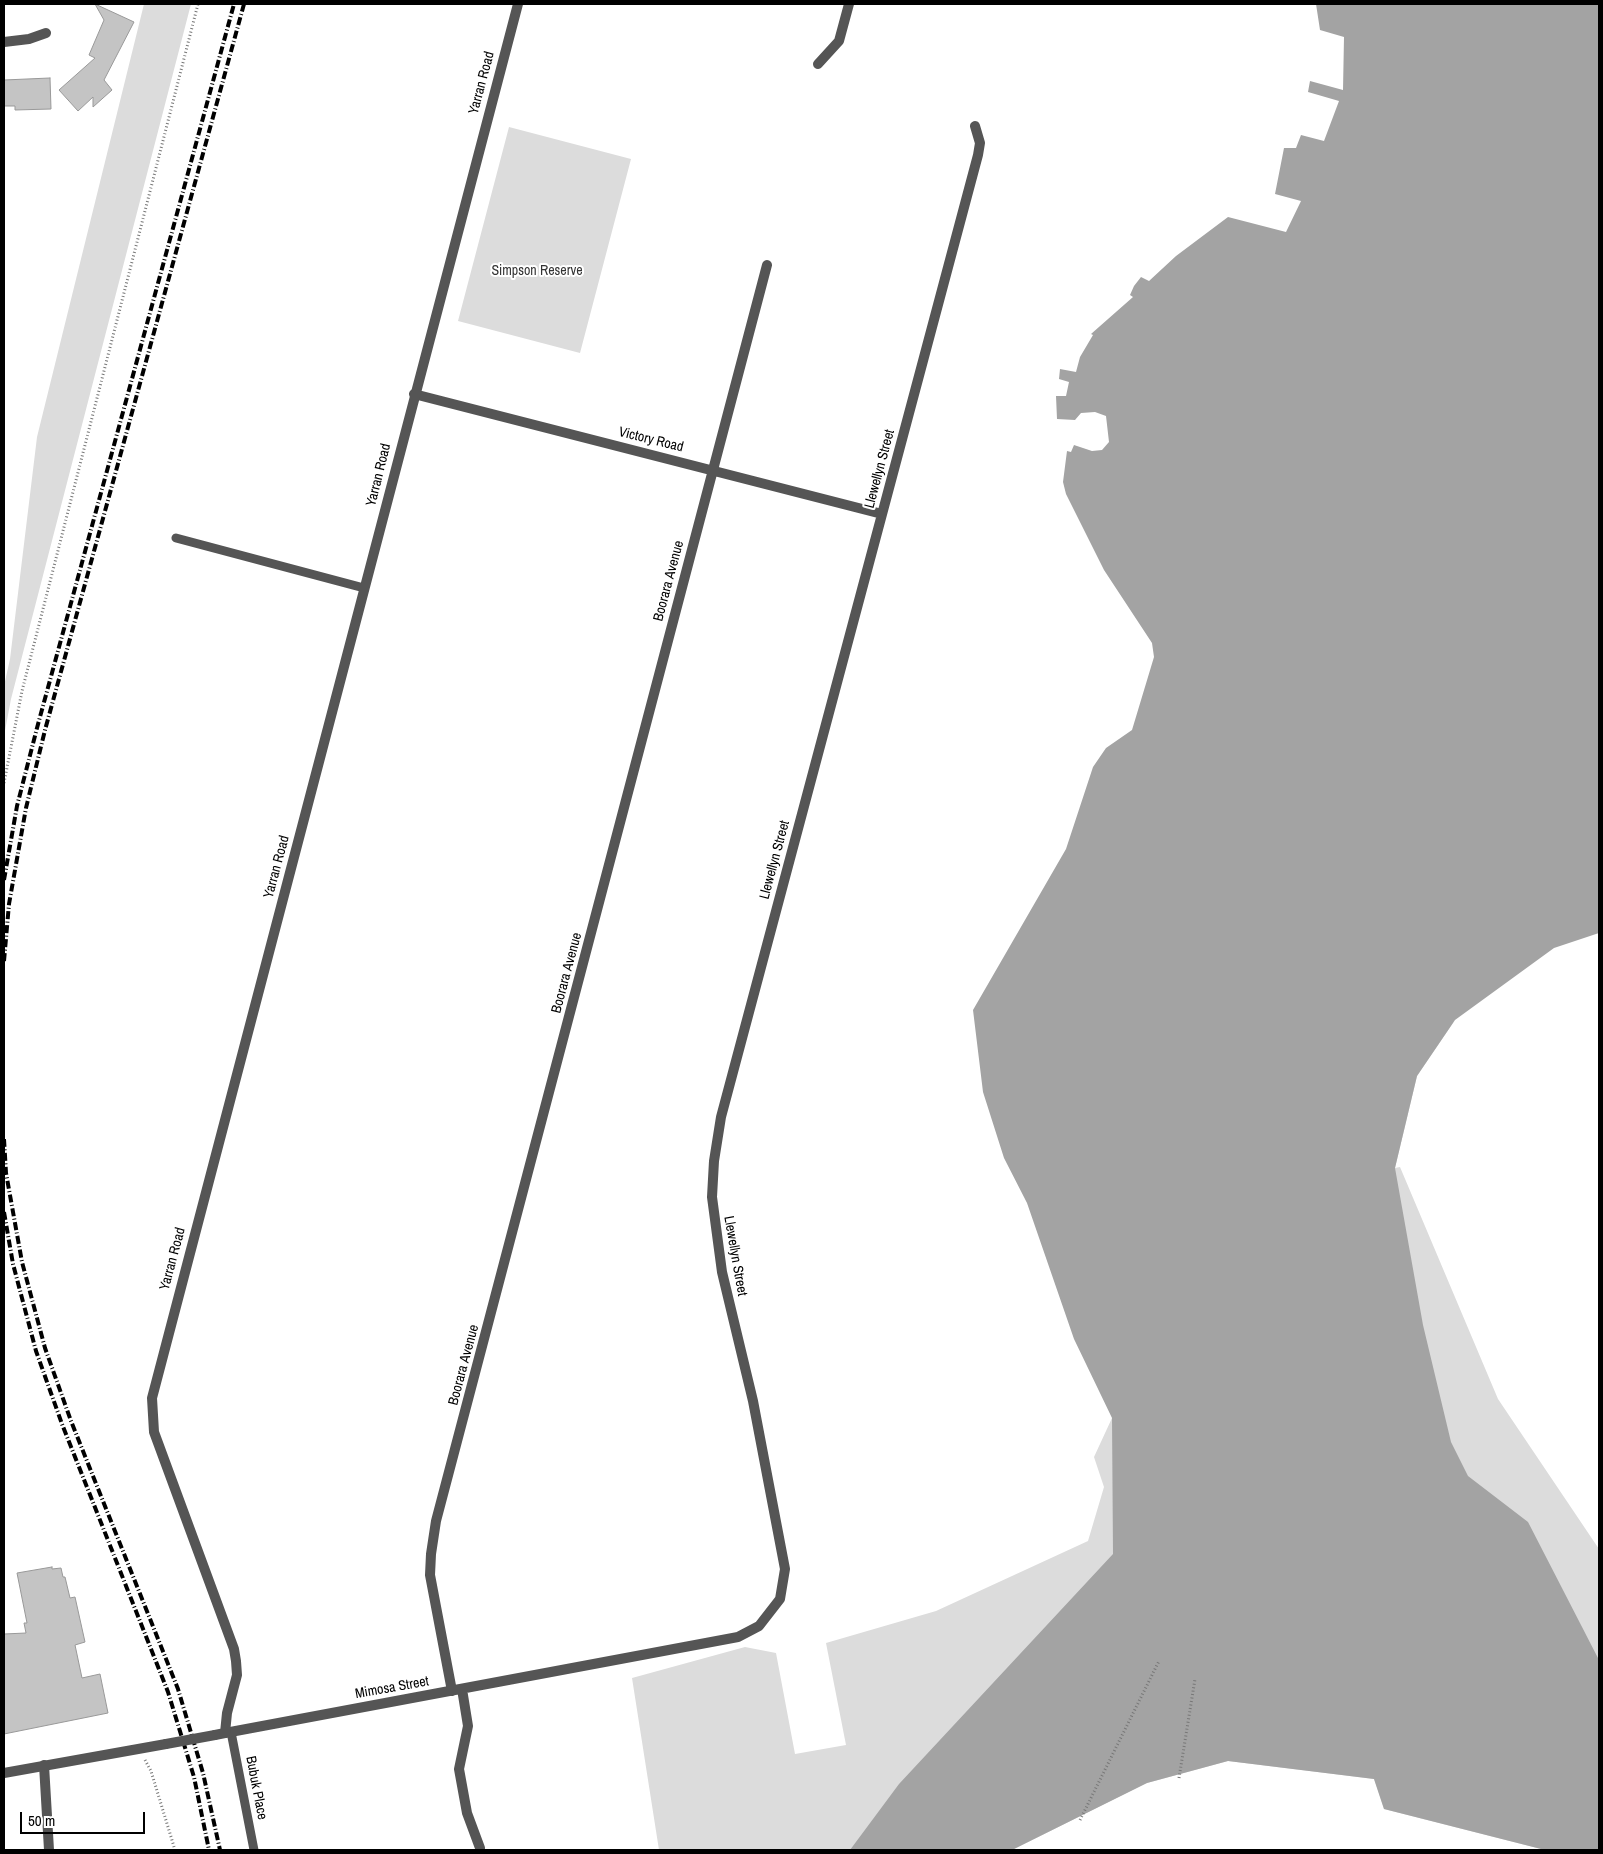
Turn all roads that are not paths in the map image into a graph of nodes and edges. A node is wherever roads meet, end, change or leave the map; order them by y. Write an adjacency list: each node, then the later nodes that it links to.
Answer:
1 (518, 4): 8 (street, Yarran Road)
2 (849, 4): 5 (street)
3 (46, 33): 4 (street)
4 (4, 42)
5 (818, 64)
6 (975, 126): 10 (street, Llewellyn Street)
7 (767, 265): 9 (street, Boorara Avenue)
8 (414, 394): 9 (street, Victory Road); 12 (street, Yarran Road)
9 (713, 470): 10 (street, Victory Road); 14 (street, Boorara Avenue)
10 (882, 514): 13 (street, Llewellyn Street)
11 (176, 538): 12 (lane)
12 (364, 588): 15 (street, Yarran Road)
13 (774, 1608): 14 (street, Mimosa Street)
14 (457, 1690): 15 (street, Mimosa Street); 18 (street, Boorara Avenue)
15 (228, 1732): 16 (street, Mimosa Street, bridge); 20 (lane, Bubuk Place)
16 (44, 1765): 17 (street, Mimosa Street); 19 (street)
17 (4, 1772)
18 (480, 1848)
19 (49, 1850)
20 (254, 1850)

